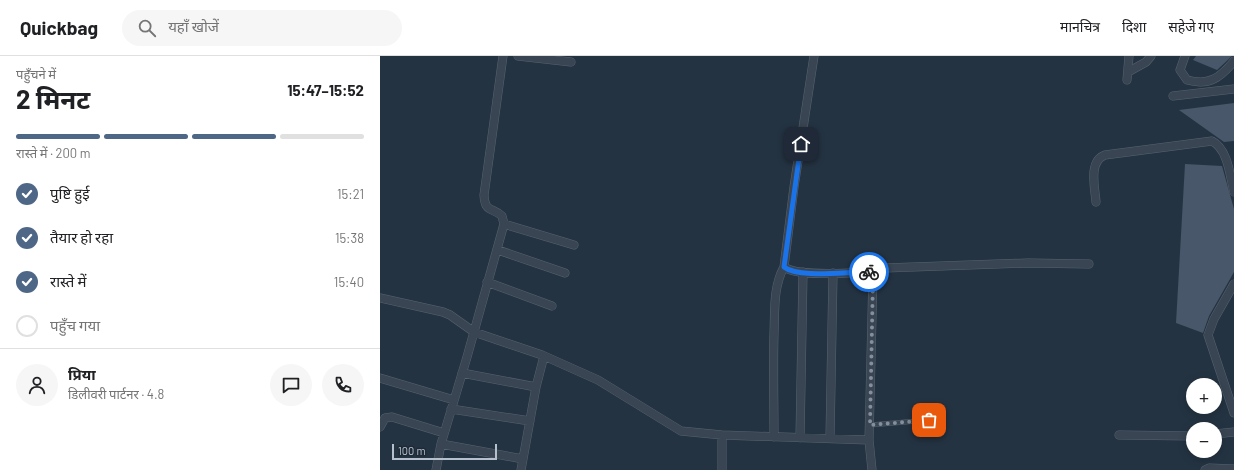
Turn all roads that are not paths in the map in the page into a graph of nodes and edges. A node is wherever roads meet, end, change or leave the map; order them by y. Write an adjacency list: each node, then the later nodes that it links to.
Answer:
1 (503, 56): 13 (street)
2 (518, 56): 8 (street)
3 (814, 56): 17 (street)
4 (1130, 56): 5 (street)
5 (1151, 56)
6 (1185, 56): 7 (street)
7 (1234, 61)
8 (571, 62)
9 (1234, 89): 10 (street)
10 (1173, 96)
11 (1234, 192): 12 (street)
12 (1096, 202)
13 (504, 224): 14 (street); 15 (street)
14 (574, 245)
15 (498, 250): 20 (street); 22 (street)
16 (1089, 264): 19 (street)
17 (784, 267): 18 (street); 44 (street)
18 (803, 272): 21 (street); 45 (street)
19 (871, 272): 21 (street); 36 (street)
20 (565, 273)
21 (833, 273): 46 (street)
22 (487, 282): 25 (street); 26 (street)
23 (1234, 284): 33 (street)
24 (380, 298): 26 (street)
25 (552, 306)
26 (474, 332): 27 (street); 28 (street)
27 (544, 356): 30 (street); 41 (street)
28 (462, 373): 30 (street); 31 (street)
29 (380, 378): 31 (street)
30 (536, 387): 35 (street)
31 (454, 400): 32 (street)
32 (451, 409): 35 (street); 39 (street)
33 (1234, 413)
34 (929, 420): 36 (lane)
35 (530, 421): 49 (street)
36 (870, 425): 47 (street)
37 (380, 427): 39 (street)
38 (1234, 432): 40 (street)
39 (444, 433): 48 (street)
40 (1222, 433)
41 (722, 435): 44 (street); 53 (street)
42 (1119, 435): 43 (street)
43 (1186, 436)
44 (774, 437): 45 (street)
45 (800, 438): 46 (street)
46 (830, 438): 47 (street)
47 (869, 440): 54 (street)
48 (440, 444): 49 (street); 51 (street)
49 (523, 459): 52 (street)
50 (1234, 469): 55 (street)
51 (436, 470)
52 (521, 470)
53 (722, 470)
54 (872, 470)
55 (1205, 470)

